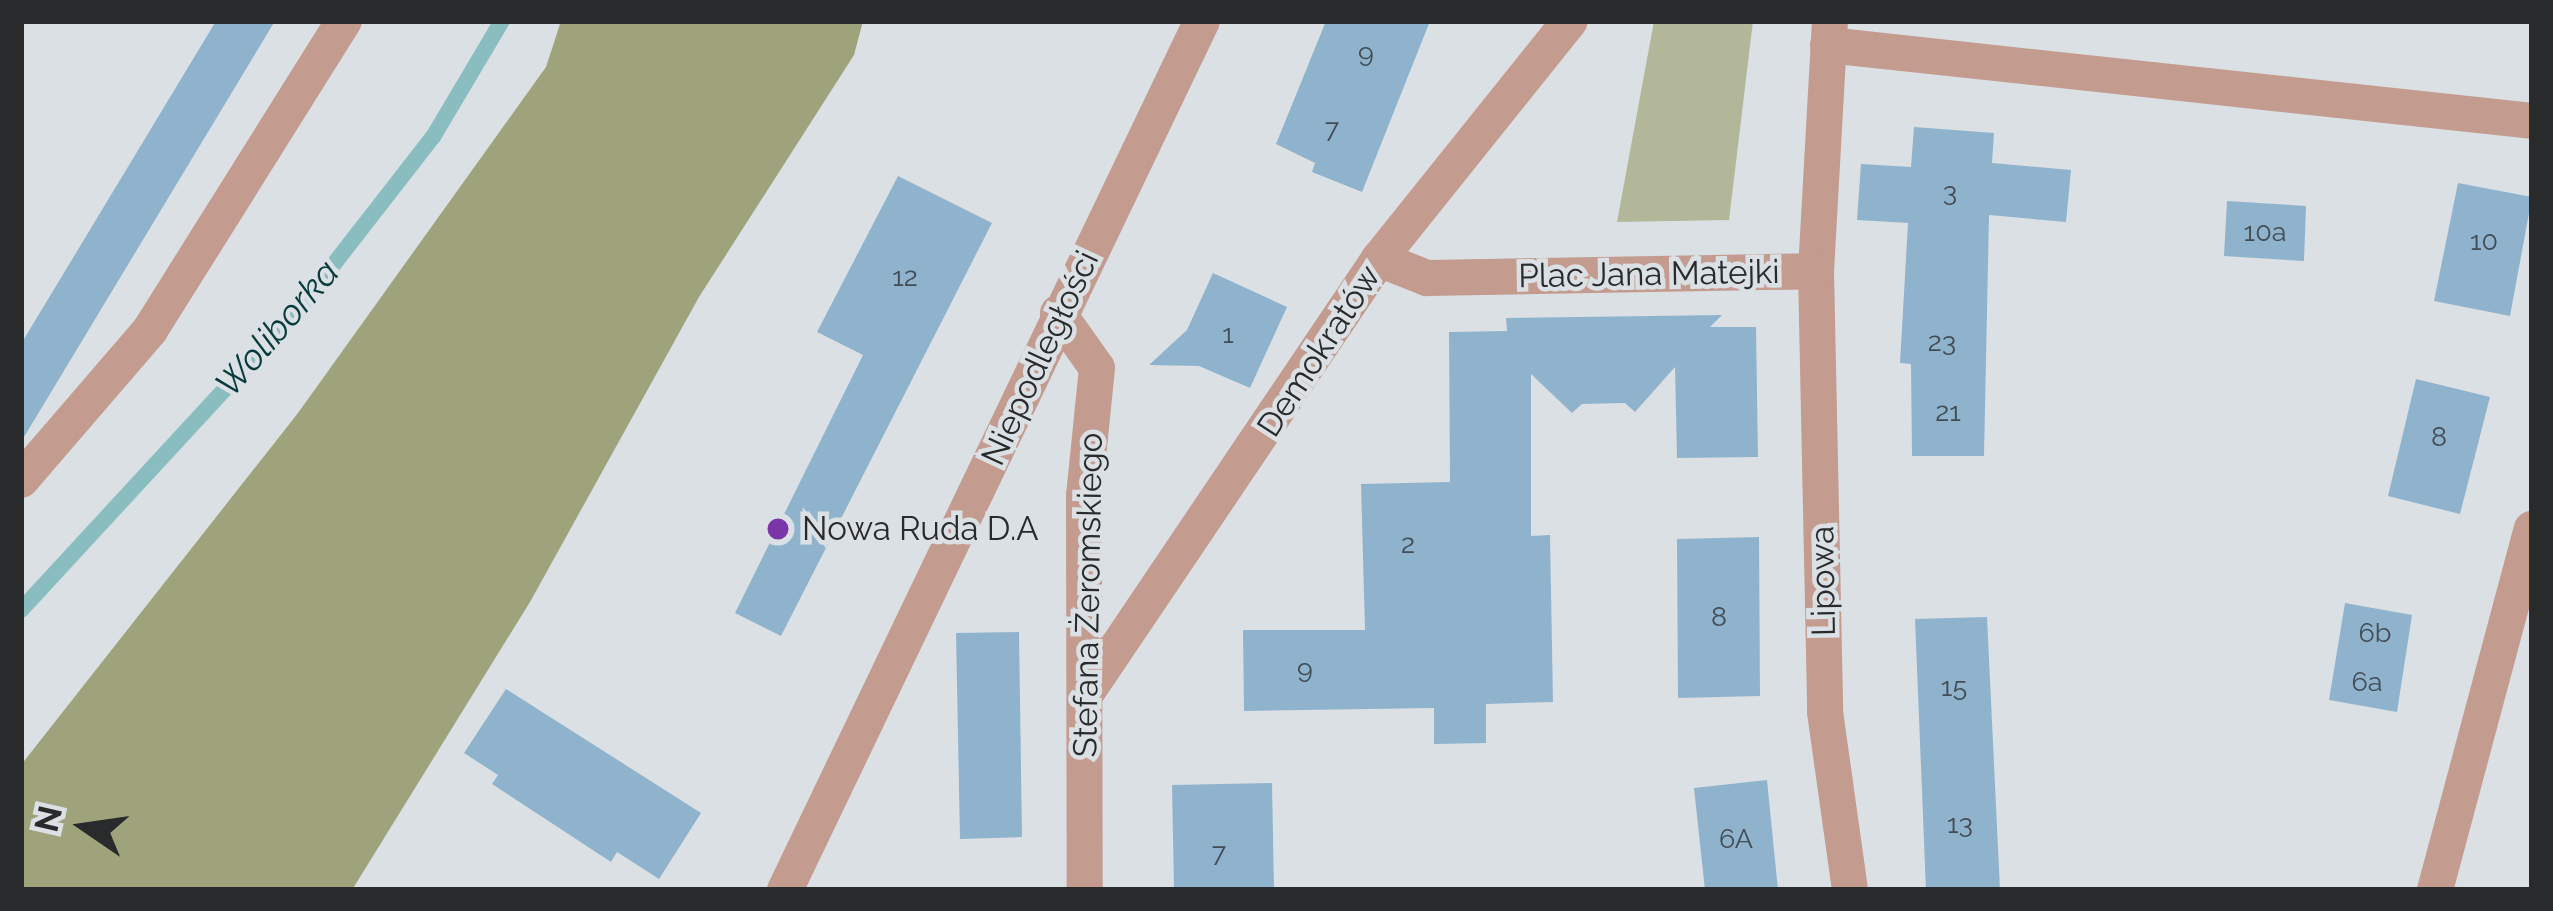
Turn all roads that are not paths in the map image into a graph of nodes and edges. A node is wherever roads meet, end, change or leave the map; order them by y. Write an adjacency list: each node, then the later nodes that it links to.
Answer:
1 (344, 21): 9 (street)
2 (1202, 21): 8 (street, Niepodległości)
3 (1570, 21): 6 (street, Demokratów)
4 (1829, 33): 5 (street); 7 (street, Plac Jana Matejki)
5 (2532, 121)
6 (1379, 259): 7 (street, Plac Jana Matejki); 11 (street, Demokratów)
7 (1816, 271): 14 (street, Lipowa)
8 (1058, 313): 11 (street, Stefana Żeromskiego); 12 (street, Niepodległości)
9 (21, 480)
10 (2532, 529): 15 (street)
11 (1085, 695): 13 (street, Stefana Żeromskiego)
12 (785, 890)
13 (1085, 890)
14 (1850, 890)
15 (2435, 890)

